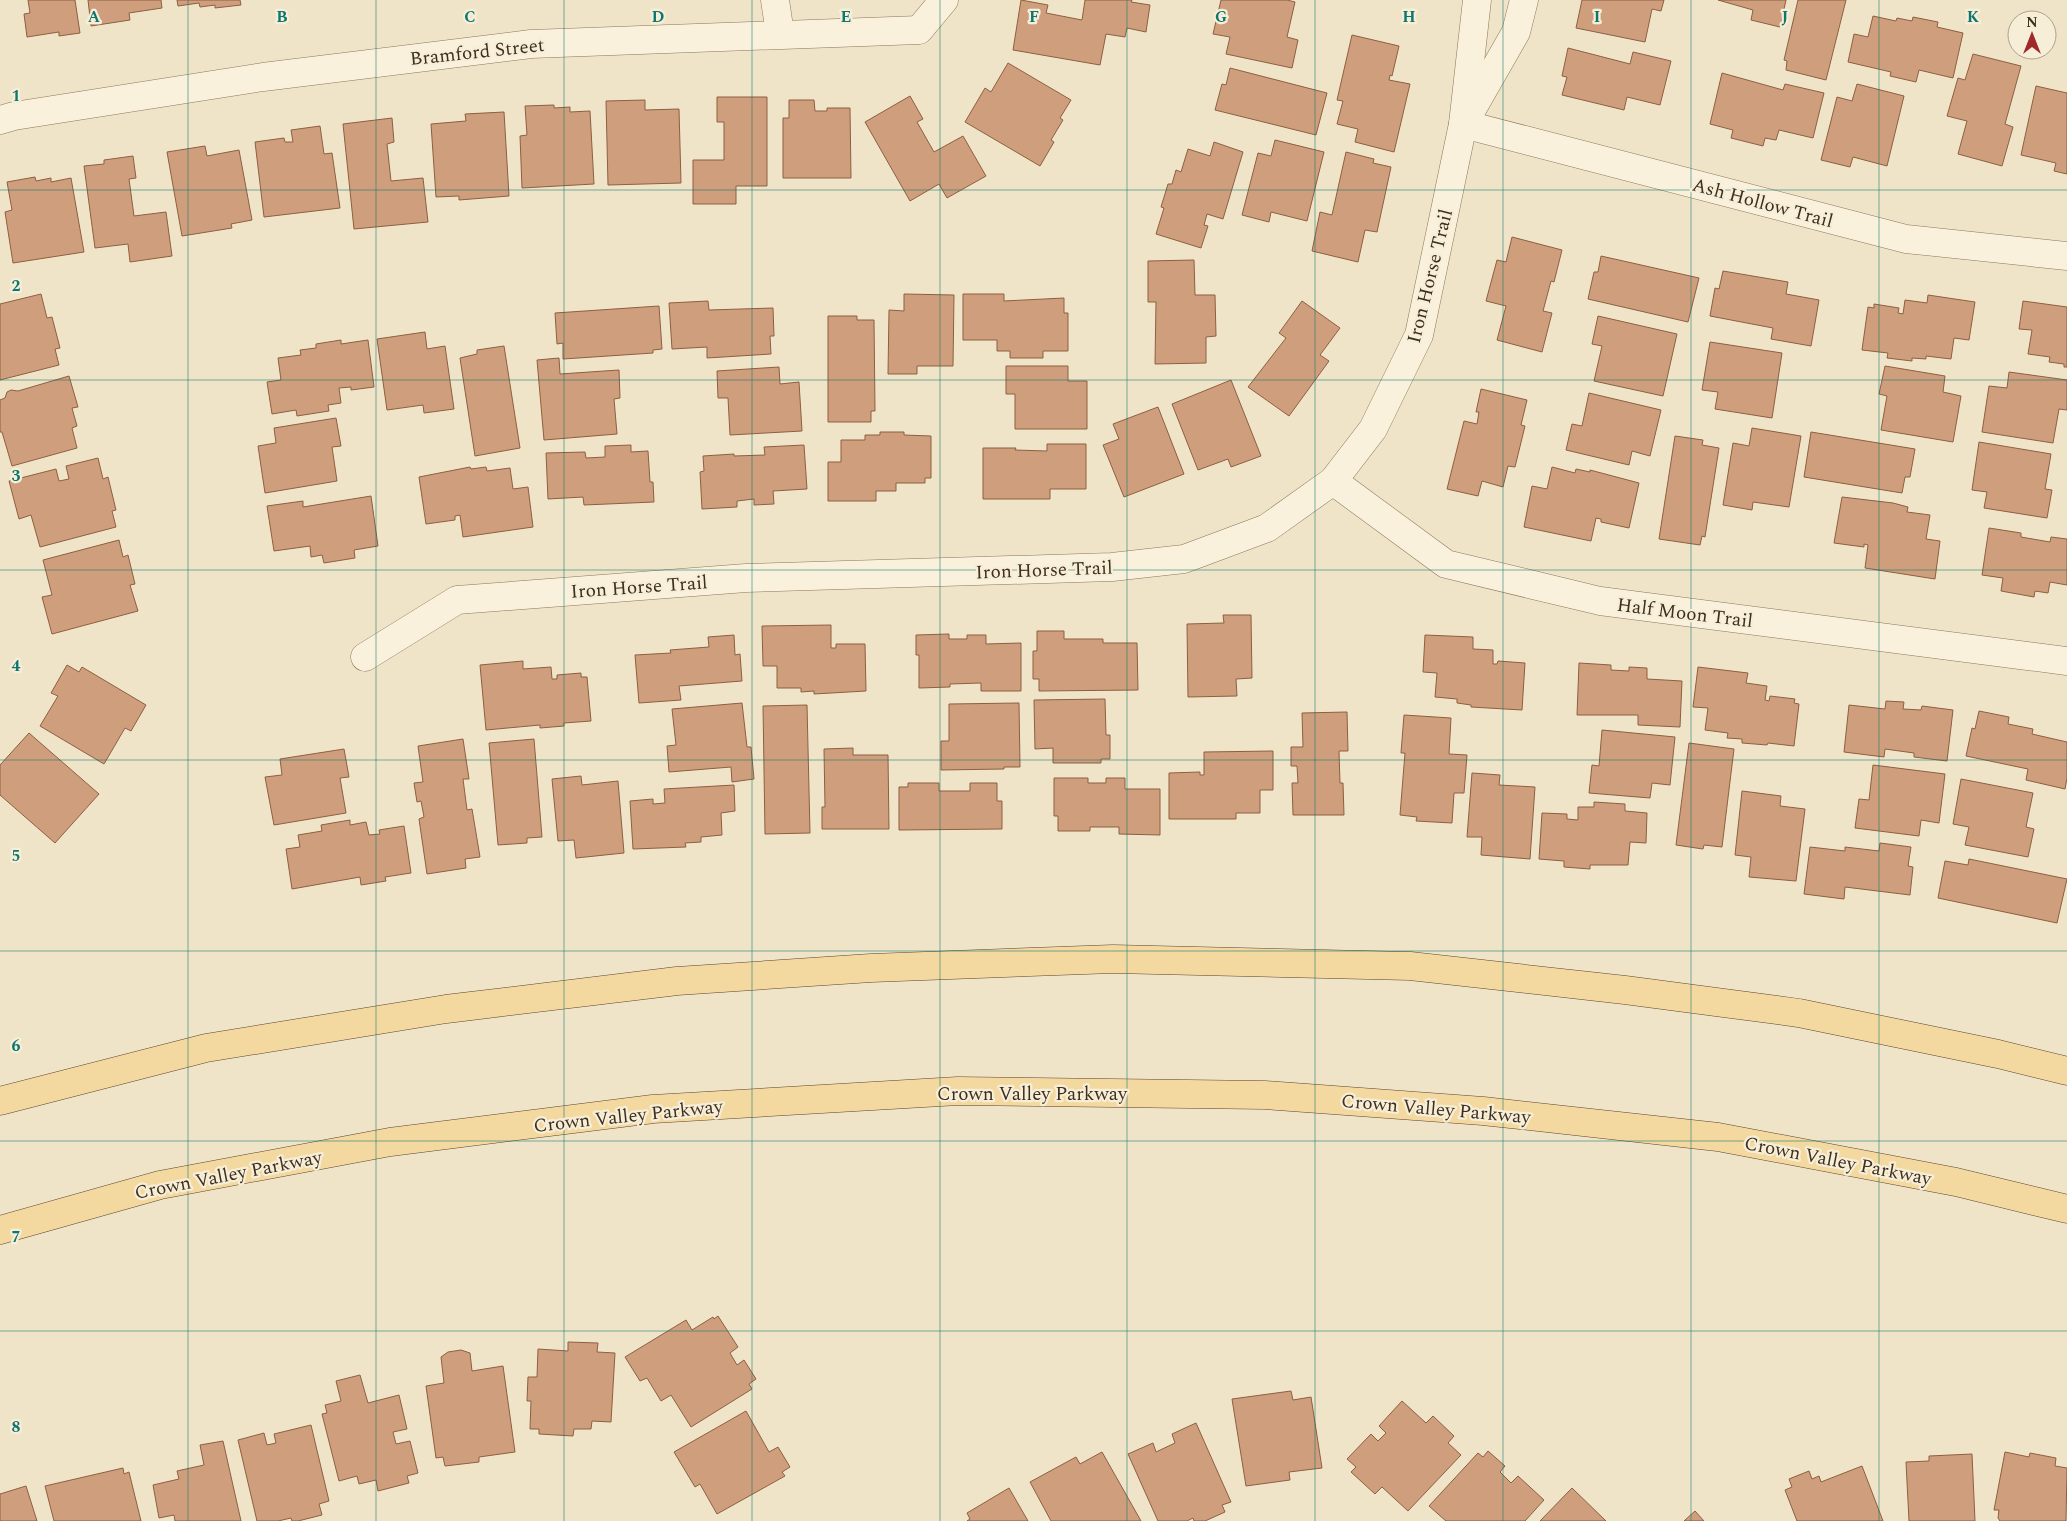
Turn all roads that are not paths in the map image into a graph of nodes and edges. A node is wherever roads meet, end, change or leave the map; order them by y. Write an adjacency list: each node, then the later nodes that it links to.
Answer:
1 (775, 0): 5 (street)
2 (944, 0): 5 (street, Bramford Street)
3 (1477, 0): 7 (street, Iron Horse Trail)
4 (1524, 0): 7 (street, Iron Horse Trail)
5 (780, 34): 6 (street, Bramford Street)
6 (0, 120)
7 (1463, 124): 8 (street, Ash Hollow Trail); 9 (street, Iron Horse Trail)
8 (2067, 256)
9 (1333, 481): 10 (street, Iron Horse Trail); 11 (street, Half Moon Trail)
10 (365, 657)
11 (2067, 661)
12 (2067, 1071): 13 (main road)
13 (0, 1102)
14 (2067, 1209): 15 (main road, Crown Valley Parkway)
15 (0, 1230)

